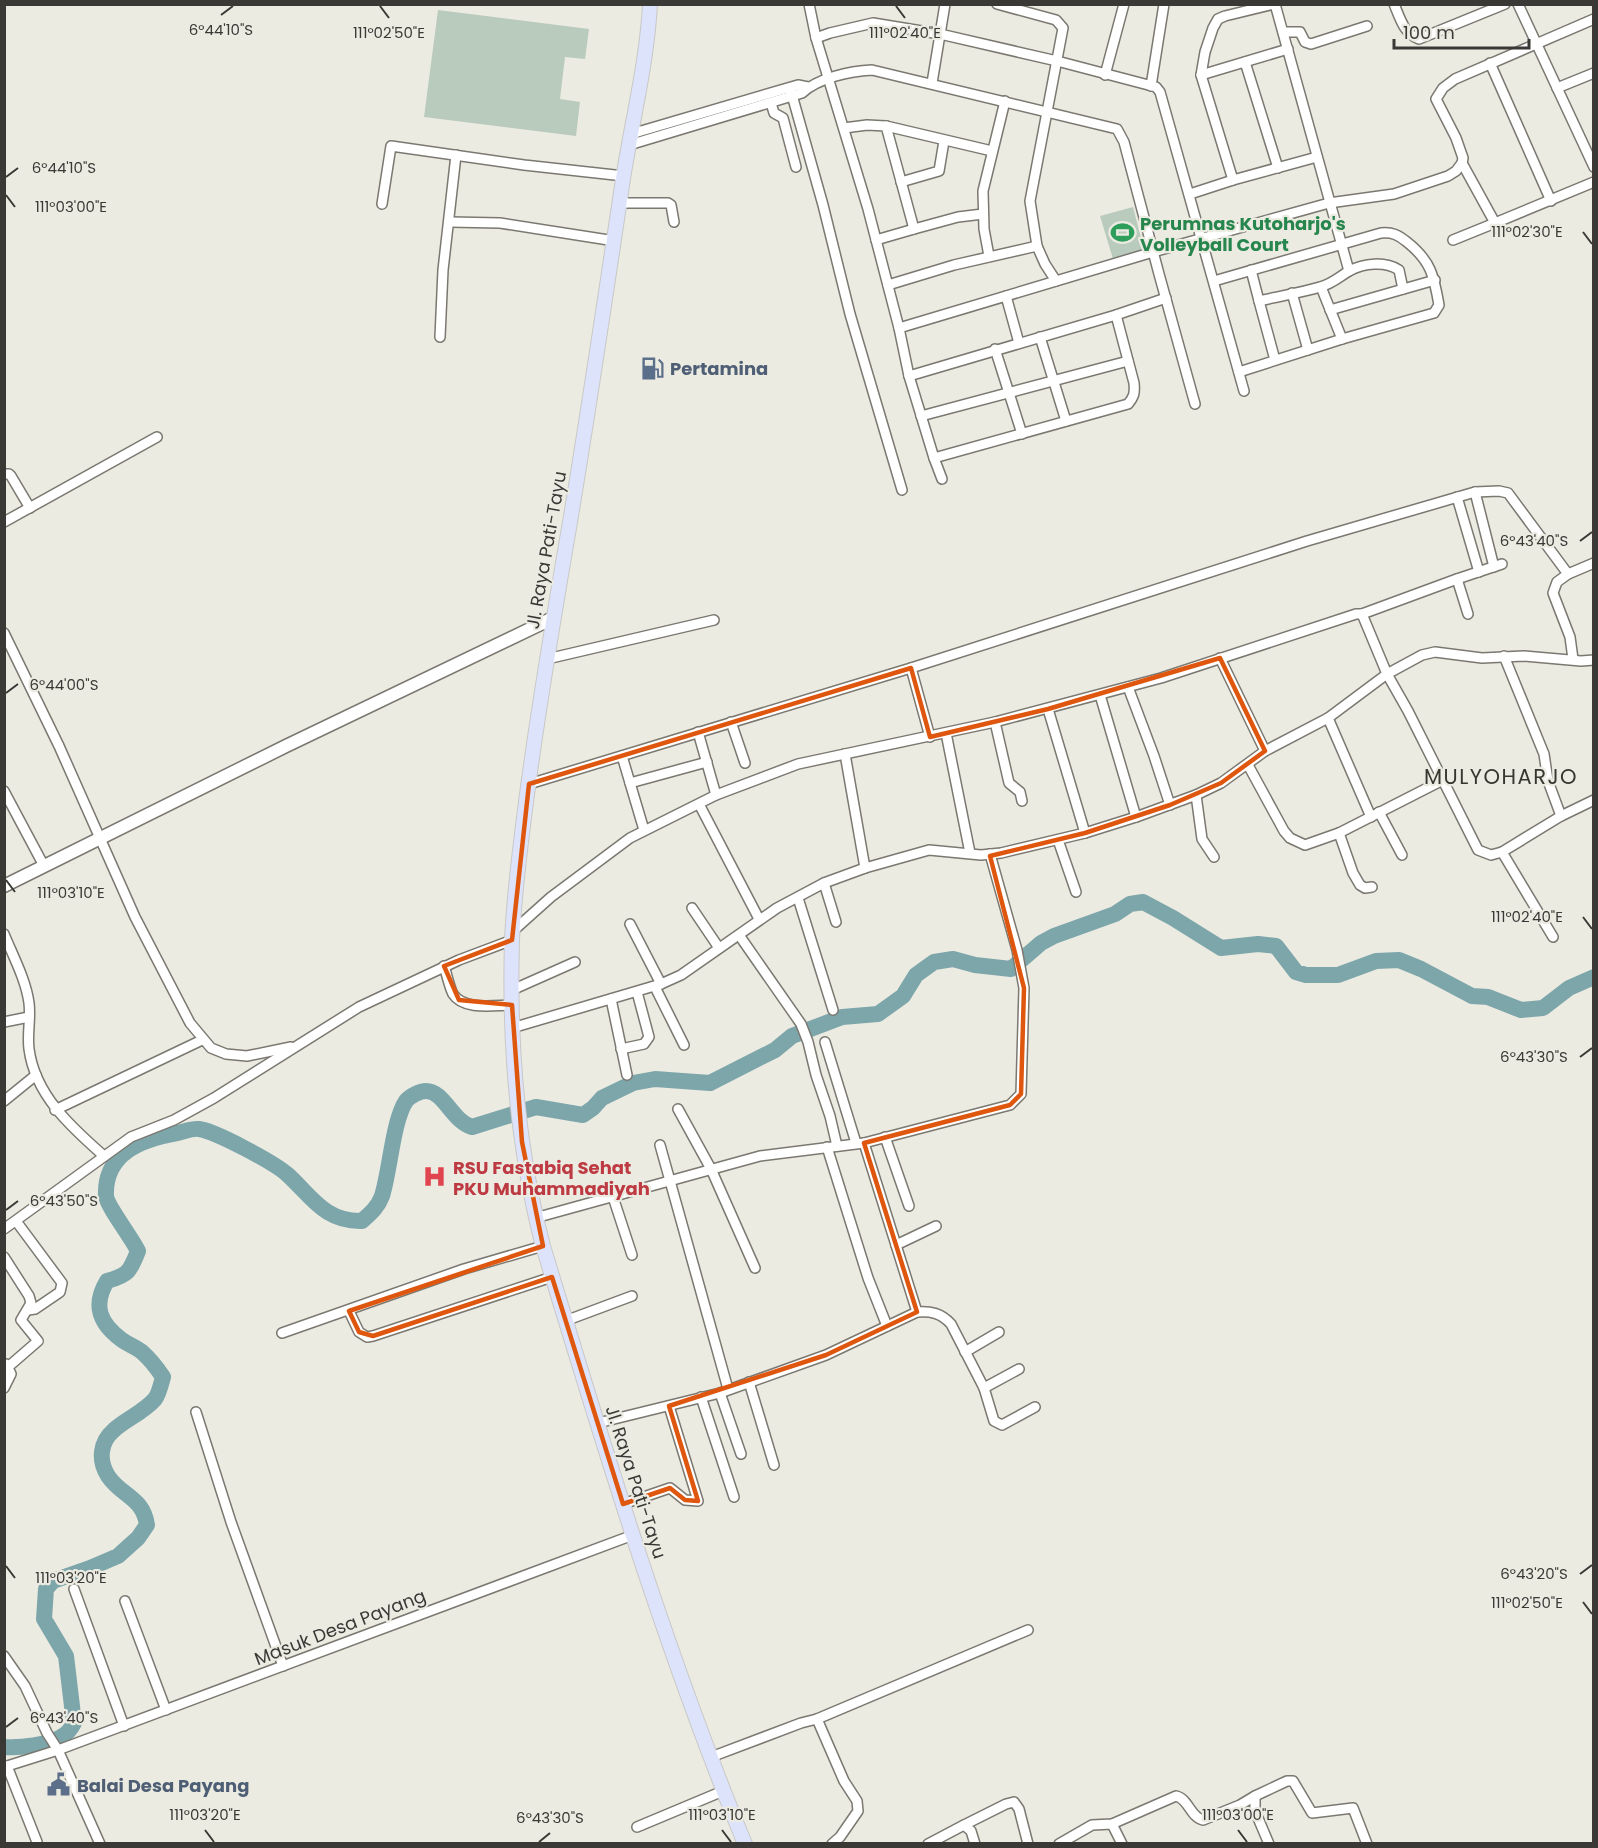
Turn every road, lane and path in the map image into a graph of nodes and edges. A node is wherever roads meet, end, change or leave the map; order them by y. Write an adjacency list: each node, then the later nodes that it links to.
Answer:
1 (650, 4): 35 (main road, Jl. Raya Pati-Tayu)
2 (809, 4): 15 (street)
3 (945, 4): 14 (street)
4 (997, 4): 18 (street)
5 (1124, 4): 22 (street)
6 (1164, 4): 26 (street)
7 (1275, 4): 13 (street); 23 (street)
8 (1394, 4): 9 (street)
9 (1505, 4)
10 (1518, 4): 16 (street)
11 (1593, 19): 16 (street)
12 (1367, 26): 13 (street)
13 (1283, 32): 17 (street)
14 (940, 34): 15 (street); 18 (street); 25 (street)
15 (816, 38): 24 (street)
16 (1536, 43): 20 (street); 27 (street)
17 (1288, 49): 19 (street); 39 (street)
18 (1058, 61): 22 (street); 32 (street)
19 (1245, 62): 23 (street); 43 (street)
20 (1490, 63): 40 (street); 49 (street)
21 (1593, 74): 27 (street)
22 (1105, 75): 26 (street)
23 (1201, 75): 45 (street)
24 (829, 79): 25 (street); 28 (street); 34 (street)
25 (932, 83): 29 (street)
26 (1150, 86): 48 (street)
27 (1557, 88): 41 (street)
28 (791, 92): 30 (street); 31 (street); 102 (street)
29 (1005, 101): 32 (street); 37 (street)
30 (759, 102): 31 (street); 35 (street)
31 (771, 103): 42 (street)
32 (1048, 111): 63 (street); 64 (street)
33 (886, 126): 34 (street); 36 (street); 46 (street)
34 (844, 128): 59 (street)
35 (630, 140): 44 (main road, Jl. Raya Pati-Tayu)
36 (944, 141): 37 (street); 46 (street)
37 (992, 151): 53 (street)
38 (456, 155): 44 (street); 52 (street); 54 (street)
39 (1317, 157): 43 (street); 51 (street)
40 (1462, 163): 51 (street); 56 (street)
41 (1593, 166)
42 (796, 167)
43 (1278, 168): 45 (street)
44 (624, 176): 50 (main road, Jl. Raya Pati-Tayu)
45 (1233, 180): 48 (street)
46 (901, 182): 57 (street)
47 (1593, 182): 49 (street)
48 (1190, 194): 58 (street)
49 (1551, 201): 56 (street)
50 (620, 203): 55 (street); 61 (main road, Jl. Raya Pati-Tayu)
51 (1329, 203): 58 (street); 62 (street)
52 (382, 204)
53 (983, 214): 57 (street); 65 (street)
54 (450, 222): 61 (street); 81 (street)
55 (674, 222)
56 (1494, 223): 60 (street)
57 (914, 229): 59 (street)
58 (1202, 239): 64 (street); 70 (street)
59 (876, 240): 71 (street)
60 (1453, 240)
61 (615, 241): 113 (main road, Jl. Raya Pati-Tayu)
62 (1343, 244): 66 (street); 67 (street); 68 (street)
63 (1037, 246): 65 (street); 69 (street)
64 (1153, 252): 69 (street); 76 (street)
65 (989, 256): 71 (street)
66 (1251, 270): 70 (street); 77 (street)
67 (1349, 271): 72 (street); 73 (street)
68 (1435, 280): 73 (street); 83 (street)
69 (1056, 281): 75 (street)
70 (1214, 281): 89 (street)
71 (888, 285): 80 (street)
72 (1321, 287): 74 (street); 78 (street)
73 (1403, 289): 78 (street)
74 (1292, 293): 77 (street); 86 (street)
75 (1006, 296): 80 (street); 84 (street)
76 (1166, 298): 79 (street); 94 (street)
77 (1259, 301): 87 (street)
78 (1330, 310): 83 (street)
79 (1116, 315): 82 (street); 88 (street)
80 (899, 328): 90 (street)
81 (440, 337)
82 (1040, 337): 84 (street); 91 (street)
83 (1342, 339): 86 (street)
84 (1019, 343): 85 (street)
85 (995, 350): 90 (street); 93 (street)
86 (1308, 350): 87 (street)
87 (1275, 360): 89 (street)
88 (1128, 361): 91 (street); 96 (street)
89 (1239, 372): 92 (street)
90 (909, 376): 95 (street)
91 (1054, 380): 93 (street); 96 (street)
92 (1244, 391)
93 (1009, 393): 95 (street); 97 (street)
94 (1196, 404)
95 (921, 416): 99 (street)
96 (1066, 421): 97 (street)
97 (1022, 434): 99 (street)
98 (157, 436): 105 (street)
99 (934, 458): 101 (street)
100 (4, 474): 105 (street)
101 (942, 479)
102 (902, 490)
103 (1475, 492): 104 (street); 108 (street); 109 (street)
104 (1457, 497): 108 (street); 121 (street)
105 (30, 508): 106 (street)
106 (4, 522)
107 (1593, 563): 109 (street)
108 (1479, 572): 110 (street)
109 (1568, 574): 119 (street)
110 (1457, 579): 111 (street); 112 (street)
111 (1362, 614): 118 (street); 122 (street)
112 (1468, 614)
113 (553, 618): 117 (main road, Jl. Raya Pati-Tayu); 154 (street)
114 (714, 620): 117 (street)
115 (4, 633): 154 (street)
116 (1504, 656): 119 (street); 122 (street); 149 (street)
117 (547, 658): 140 (main road, Jl. Raya Pati-Tayu)
118 (1220, 658): 123 (street); 132 (street)
119 (1573, 659): 120 (street)
120 (1593, 660)
121 (911, 668): 127 (street); 131 (street)
122 (1387, 674): 126 (street); 138 (street)
123 (1128, 687): 124 (street); 147 (street)
124 (1100, 695): 125 (street); 150 (street)
125 (1048, 709): 128 (street); 152 (street)
126 (1328, 718): 132 (street); 148 (street)
127 (732, 722): 129 (street); 136 (street)
128 (994, 722): 130 (street); 145 (street)
129 (698, 732): 134 (street); 135 (street)
130 (946, 734): 131 (street); 157 (street)
131 (930, 737): 133 (street)
132 (1265, 751): 137 (street)
133 (845, 754): 142 (street); 162 (street)
134 (622, 756): 139 (street); 140 (street)
135 (706, 762): 139 (street); 142 (street)
136 (745, 763)
137 (1248, 765): 143 (street); 153 (street)
138 (1443, 780): 148 (street); 156 (street)
139 (630, 783): 151 (street)
140 (529, 784): 173 (main road, Jl. Raya Pati-Tayu)
141 (4, 792): 161 (street)
142 (716, 795): 146 (street)
143 (1196, 795): 147 (street); 160 (street)
144 (1593, 800): 149 (street)
145 (1022, 801)
146 (699, 804): 151 (street); 169 (street)
147 (1170, 805): 150 (street)
148 (1375, 814): 153 (street); 159 (street)
149 (1561, 816): 156 (street)
150 (1136, 817): 152 (street)
151 (644, 830): 173 (street)
152 (1084, 833): 155 (street)
153 (1339, 833): 165 (street)
154 (100, 838): 161 (street); 188 (street)
155 (1058, 840): 158 (street); 166 (street)
156 (1502, 852): 175 (street)
157 (970, 854): 158 (street); 162 (street)
158 (990, 854): 198 (street)
159 (1402, 855)
160 (1214, 857)
161 (44, 866): 164 (street)
162 (865, 868): 163 (street)
163 (824, 883): 167 (street); 170 (street)
164 (4, 886)
165 (1372, 887)
166 (1076, 892)
167 (798, 898): 169 (street); 184 (street)
168 (692, 908): 176 (street)
169 (759, 919): 174 (street)
170 (836, 922)
171 (630, 924): 179 (street)
172 (4, 934): 185 (street)
173 (512, 935): 178 (street); 180 (main road, Jl. Raya Pati-Tayu)
174 (739, 935): 176 (street); 201 (street)
175 (1553, 936)
176 (719, 948): 179 (street)
177 (574, 962): 180 (street)
178 (444, 966): 183 (street); 191 (street)
179 (658, 986): 181 (street); 190 (street)
180 (512, 990): 183 (main road, Jl. Raya Pati-Tayu)
181 (637, 992): 182 (street); 192 (street)
182 (611, 999): 187 (street); 192 (street)
183 (512, 1005): 187 (main road, Jl. Raya Pati-Tayu)
184 (833, 1010)
185 (29, 1017): 186 (street); 193 (street)
186 (4, 1022)
187 (512, 1028): 208 (main road, Jl. Raya Pati-Tayu)
188 (202, 1040): 191 (street); 197 (street)
189 (825, 1042): 199 (street)
190 (684, 1045)
191 (299, 1046): 203 (street)
192 (621, 1049): 194 (street)
193 (36, 1075): 195 (street); 197 (street)
194 (627, 1075)
195 (4, 1101)
196 (678, 1109): 204 (street)
197 (55, 1110): 203 (street)
198 (885, 1137): 199 (street); 207 (street)
199 (860, 1143): 201 (street); 212 (street)
200 (660, 1145): 205 (street)
201 (837, 1146): 202 (street)
202 (826, 1147): 204 (street); 223 (street)
203 (104, 1156): 209 (street)
204 (711, 1169): 205 (street); 216 (street)
205 (671, 1182): 206 (street); 232 (street)
206 (613, 1197): 208 (street); 214 (street)
207 (909, 1206)
208 (535, 1218): 213 (main road, Jl. Raya Pati-Tayu)
209 (16, 1221): 211 (street); 219 (street)
210 (936, 1226): 212 (street)
211 (4, 1228)
212 (896, 1245): 221 (street)
213 (543, 1246): 217 (main road, Jl. Raya Pati-Tayu); 220 (street)
214 (632, 1255)
215 (4, 1257): 219 (street)
216 (755, 1268)
217 (552, 1277): 220 (street); 222 (main road, Jl. Raya Pati-Tayu)
218 (632, 1296): 222 (street)
219 (28, 1310): 227 (street)
220 (349, 1311): 225 (street)
221 (917, 1312): 223 (street); 226 (street)
222 (565, 1321): 237 (main road, Jl. Raya Pati-Tayu)
223 (887, 1326): 229 (street)
224 (999, 1332): 226 (street)
225 (282, 1333)
226 (965, 1352): 231 (street)
227 (6, 1365): 230 (street)
228 (1020, 1369): 231 (street)
229 (749, 1382): 232 (street); 239 (street)
230 (4, 1388)
231 (984, 1388): 235 (street)
232 (724, 1391): 233 (street); 238 (street)
233 (701, 1397): 234 (street); 240 (street)
234 (669, 1406): 237 (street); 241 (street)
235 (1035, 1407)
236 (196, 1412): 247 (street)
237 (598, 1423): 241 (main road, Jl. Raya Pati-Tayu)
238 (741, 1454)
239 (774, 1464)
240 (734, 1497)
241 (623, 1504): 242 (main road, Jl. Raya Pati-Tayu)
242 (633, 1535): 247 (street, Masuk Desa Payang); 252 (main road, Jl. Raya Pati-Tayu)
243 (74, 1589): 250 (street)
244 (125, 1600): 248 (street)
245 (1028, 1630): 249 (street)
246 (4, 1656): 251 (street)
247 (283, 1666): 248 (street, Masuk Desa Payang)
248 (166, 1710): 250 (street, Masuk Desa Payang)
249 (817, 1719): 252 (street); 262 (street)
250 (124, 1726): 251 (street, Masuk Desa Payang)
251 (56, 1747): 253 (street, Masuk Desa Payang); 260 (street)
252 (711, 1757): 254 (main road, Jl. Raya Pati-Tayu)
253 (6, 1766): 259 (street)
254 (723, 1791): 258 (street); 261 (main road, Jl. Raya Pati-Tayu)
255 (1255, 1796): 256 (street); 268 (street); 269 (street)
256 (1112, 1824): 266 (street); 267 (street)
257 (964, 1825): 263 (street); 264 (street); 265 (street)
258 (637, 1827)
259 (37, 1842)
260 (100, 1844)
261 (745, 1844)
262 (832, 1844)
263 (928, 1844)
264 (975, 1844)
265 (1028, 1844)
266 (1059, 1844)
267 (1122, 1844)
268 (1269, 1844)
269 (1367, 1844)

